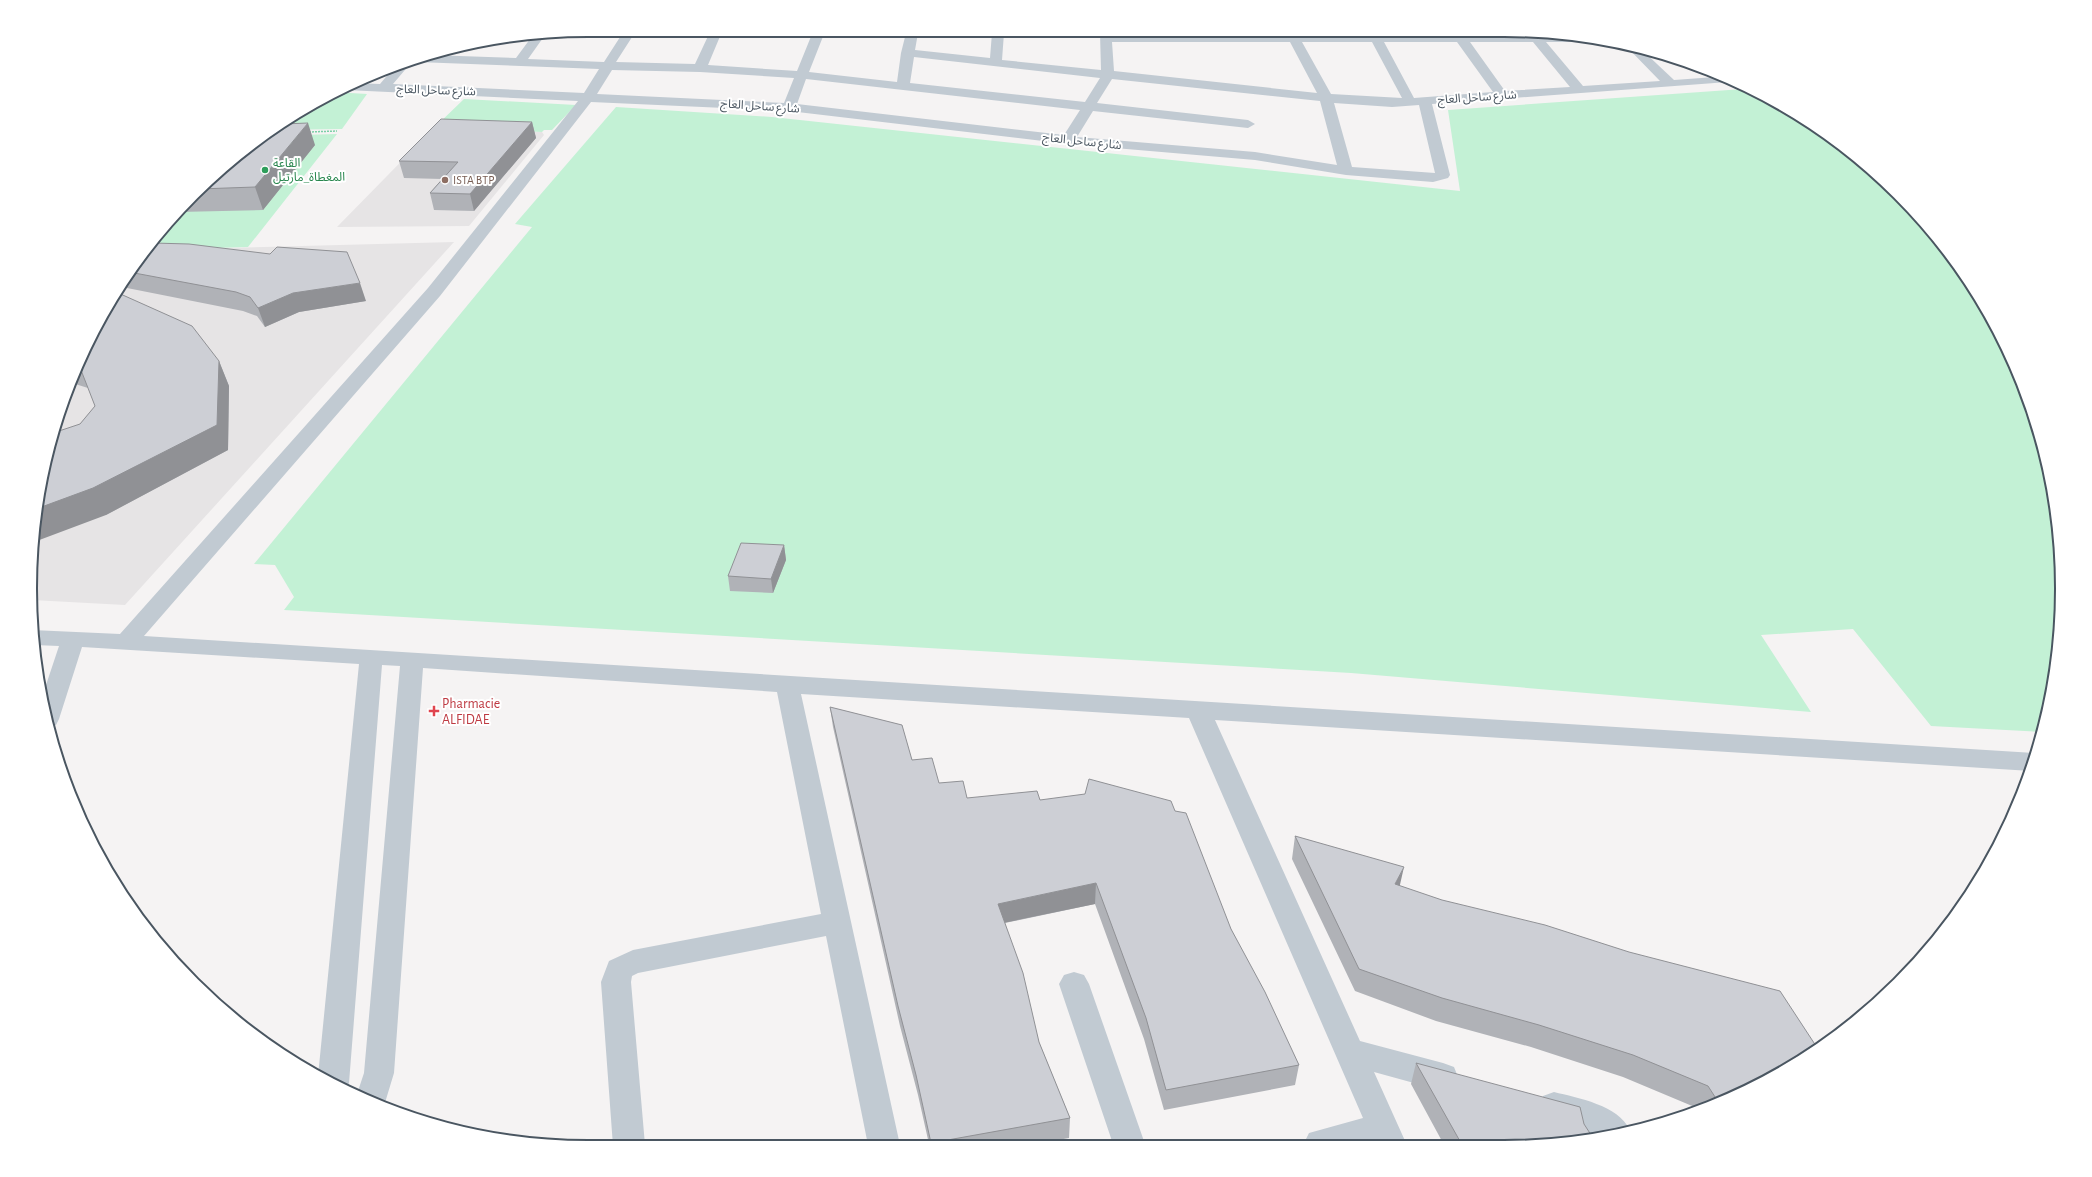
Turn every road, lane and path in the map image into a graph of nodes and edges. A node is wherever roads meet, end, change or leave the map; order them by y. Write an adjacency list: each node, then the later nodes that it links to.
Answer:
1 (626, 37): 19 (street)
2 (714, 37): 20 (street)
3 (817, 37): 22 (street)
4 (911, 37): 14 (street)
5 (998, 37): 18 (street)
6 (1106, 37): 23 (street)
7 (1295, 37): 33 (street)
8 (1336, 37): 12 (street)
9 (1486, 37): 10 (street)
10 (1462, 38): 12 (street); 32 (street)
11 (1536, 38): 30 (street)
12 (1377, 39): 35 (street)
13 (536, 40): 17 (street)
14 (907, 53): 18 (street); 26 (street)
15 (1640, 55): 25 (street)
16 (436, 59): 17 (street)
17 (519, 63): 19 (street)
18 (996, 64): 23 (street)
19 (608, 66): 20 (street); 31 (street)
20 (700, 68): 22 (street)
21 (397, 71): 28 (street)
22 (801, 75): 26 (street); 36 (street)
23 (1108, 75): 29 (street); 37 (street)
24 (1718, 80): 25 (street, شارع ساحل العاج)
25 (1671, 84): 30 (street, شارع ساحل العاج)
26 (902, 85): 37 (street)
27 (361, 86): 28 (street, شارع ساحل العاج)
28 (384, 87): 31 (street, شارع ساحل العاج)
29 (1242, 90): 33 (street); 41 (street)
30 (1579, 90): 32 (street, شارع ساحل العاج)
31 (589, 96): 36 (street, شارع ساحل العاج); 45 (street)
32 (1501, 96): 34 (street, شارع ساحل العاج)
33 (1326, 98): 35 (street); 42 (street)
34 (1425, 101): 35 (street); 42 (street, شارع ساحل العاج)
35 (1410, 102)
36 (789, 107): 40 (street, شارع ساحل العاج)
37 (1089, 108): 40 (street); 41 (street)
38 (306, 132): 39 (path)
39 (337, 132)
40 (1068, 140): 41 (street, شارع ساحل العاج)
41 (1252, 140): 42 (street, شارع ساحل العاج)
42 (1346, 171)
43 (39, 637): 44 (street)
44 (73, 640): 45 (street); 49 (street)
45 (125, 643): 46 (street)
46 (371, 657): 47 (street); 55 (street)
47 (412, 659): 48 (street); 57 (street)
48 (788, 685): 50 (street); 52 (street)
49 (51, 708)
50 (1198, 710): 51 (street); 54 (street)
51 (2027, 762)
52 (836, 923): 61 (street); 62 (street)
53 (1074, 984): 63 (street)
54 (1350, 1052): 56 (street); 60 (street)
55 (334, 1077)
56 (1473, 1084)
57 (372, 1096)
58 (1526, 1099): 59 (street)
59 (1611, 1129)
60 (1386, 1135): 64 (street)
61 (629, 1140)
62 (883, 1140)
63 (1128, 1140)
64 (1345, 1140)

